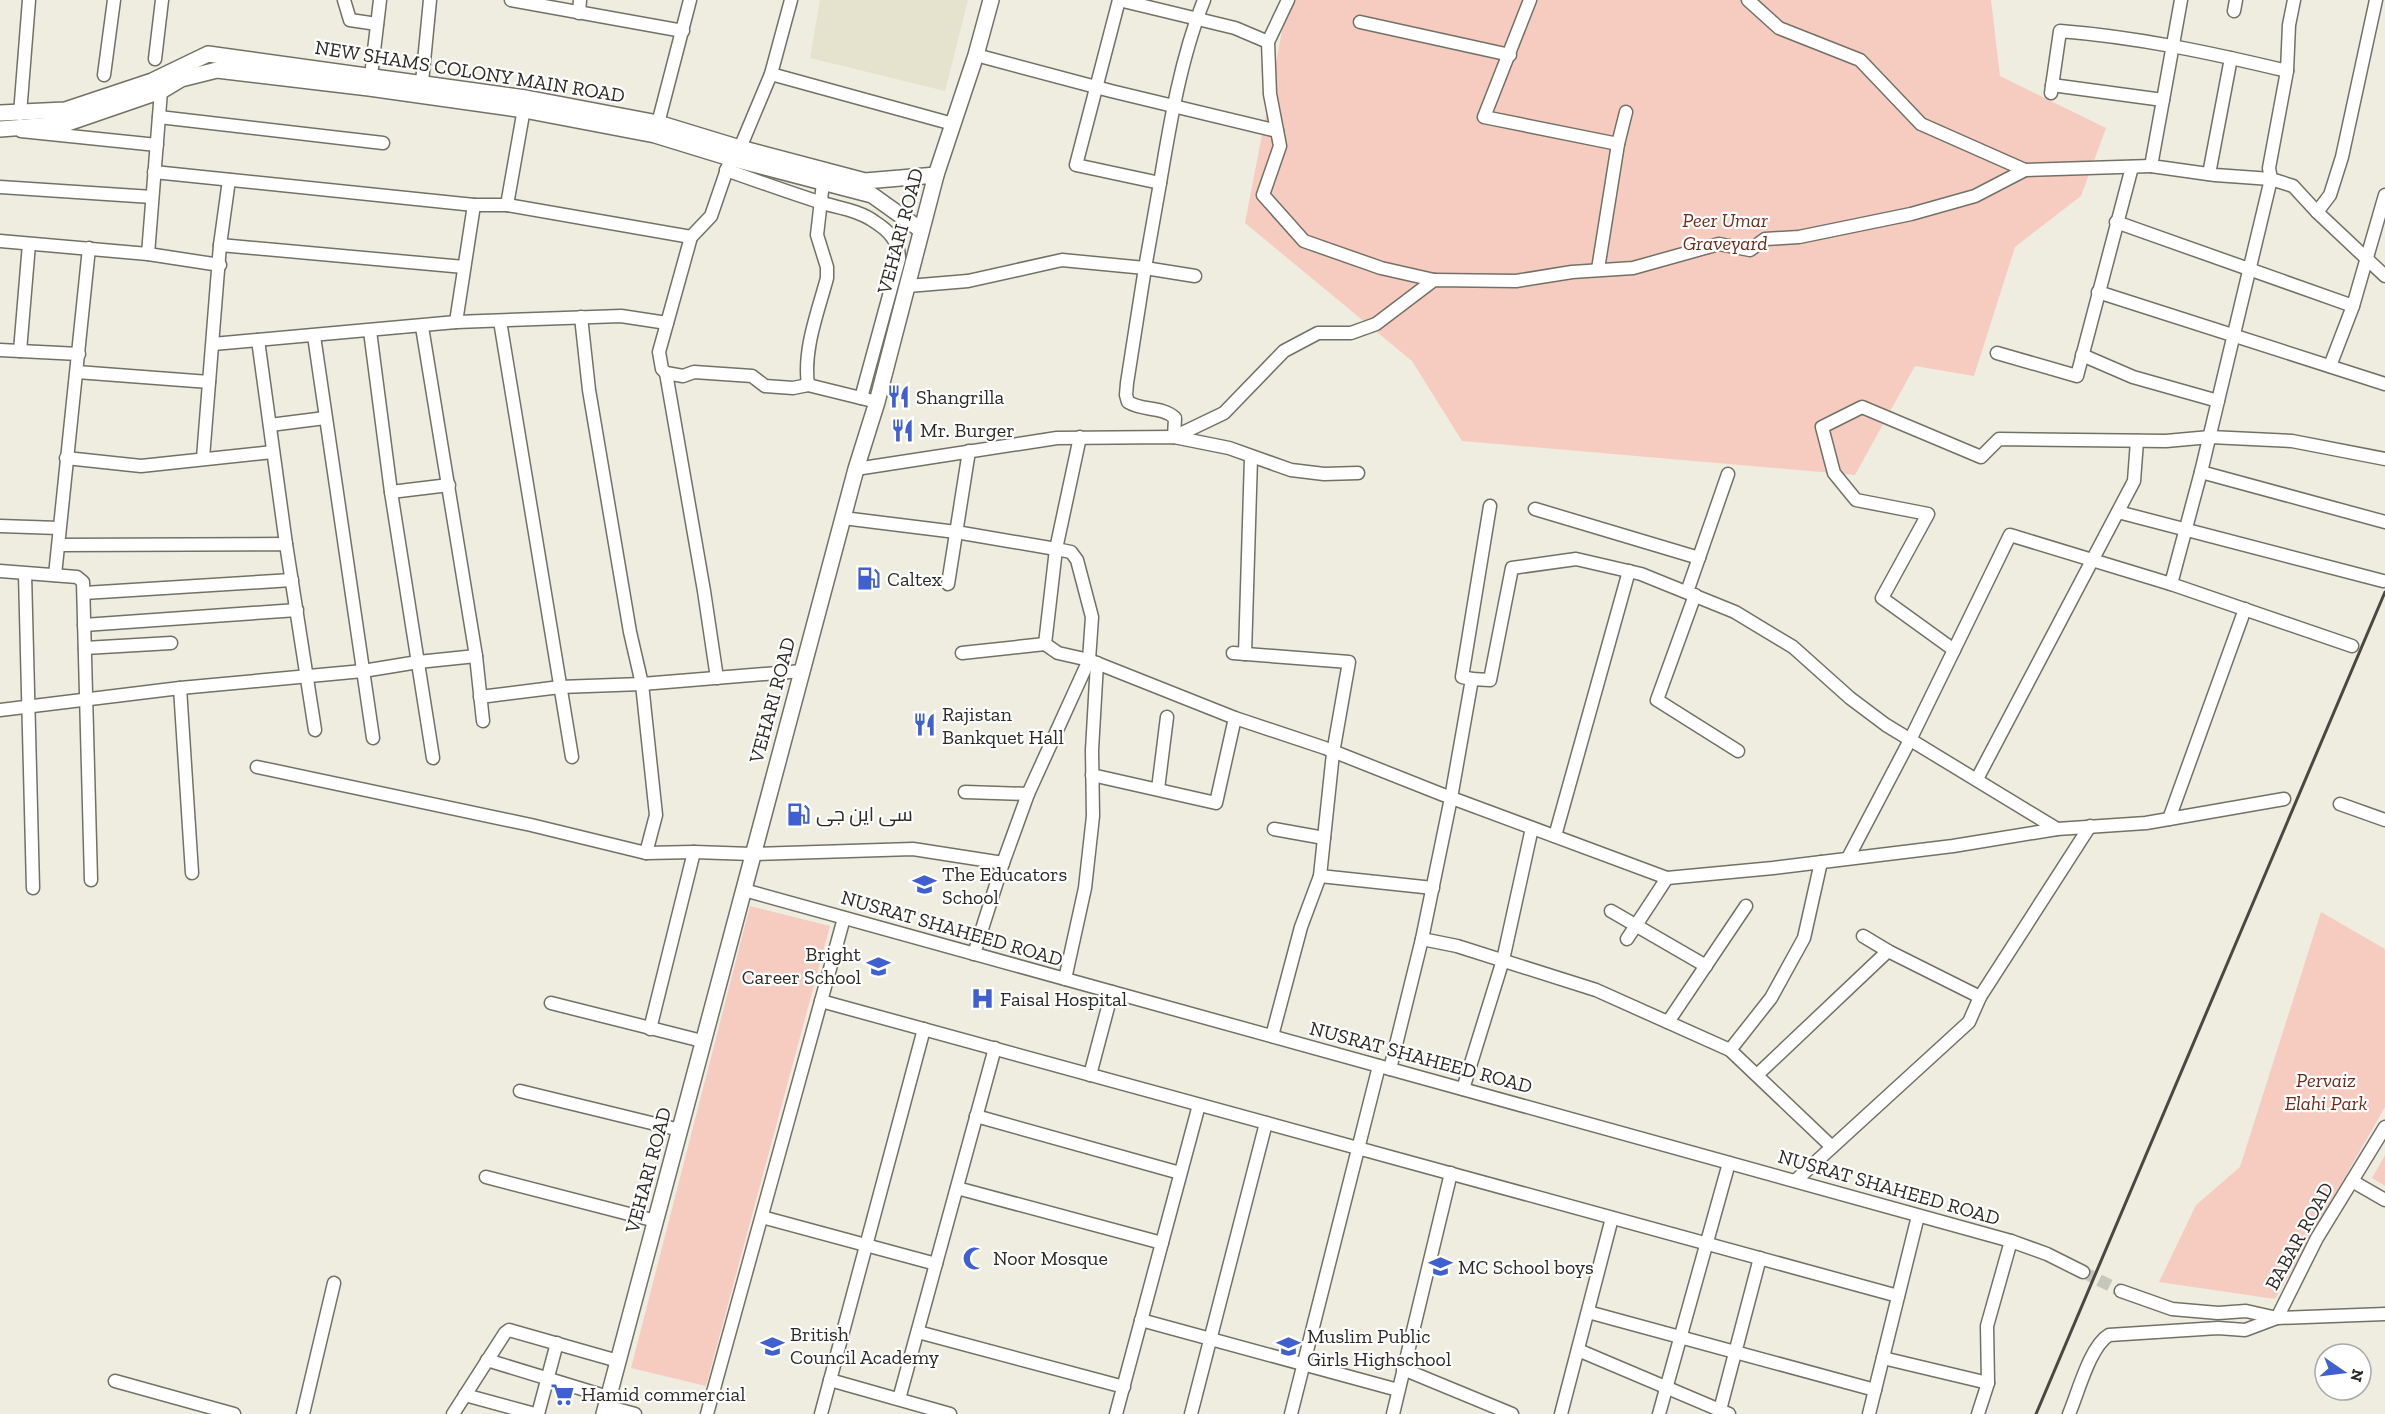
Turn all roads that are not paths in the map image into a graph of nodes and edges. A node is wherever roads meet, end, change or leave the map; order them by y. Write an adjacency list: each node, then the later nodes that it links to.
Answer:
1 (29, 0): 42 (street)
2 (114, 0): 32 (street)
3 (162, 0): 29 (street)
4 (344, 0): 22 (street)
5 (380, 0): 22 (street)
6 (430, 0): 34 (street)
7 (511, 0): 19 (street)
8 (580, 0): 19 (street)
9 (690, 0): 23 (street)
10 (790, 0): 31 (street)
11 (991, 0): 26 (main road, VEHARI ROAD)
12 (1204, 0): 20 (street)
13 (1288, 0): 24 (street)
14 (1530, 0): 27 (street)
15 (1748, 0): 54 (street)
16 (2181, 0): 25 (street)
17 (2294, 0): 30 (street)
18 (2376, 0): 68 (street)
19 (579, 13): 23 (street)
20 (1196, 19): 24 (street); 35 (street); 39 (street)
21 (1360, 22): 27 (street)
22 (377, 24): 33 (street)
23 (683, 31): 46 (street)
24 (1268, 42): 47 (street)
25 (2172, 46): 28 (street); 37 (street); 37 (street)
26 (976, 55): 35 (street); 44 (main road, VEHARI ROAD)
27 (1509, 55): 49 (street)
28 (2231, 57): 30 (street); 56 (street)
29 (155, 59)
30 (2287, 71): 59 (street)
31 (771, 74): 44 (street); 51 (street)
32 (104, 75)
33 (371, 76): 34 (main road, NEW SHAMS COLONY MAIN ROAD); 42 (main road, NEW SHAMS COLONY MAIN ROAD)
34 (422, 82): 38 (main road, NEW SHAMS COLONY MAIN ROAD)
35 (1097, 87): 39 (street); 61 (street)
36 (161, 91): 38 (main road, NEW SHAMS COLONY MAIN ROAD); 43 (street); 45 (main road, NEW SHAMS COLONY MAIN ROAD)
37 (2163, 100): 52 (street)
38 (525, 104): 46 (main road, NEW SHAMS COLONY MAIN ROAD); 67 (street)
39 (1173, 106): 47 (street); 61 (street)
40 (1626, 112): 49 (street)
41 (0, 113): 42 (main road, NEW SHAMS COLONY MAIN ROAD)
42 (20, 114)
43 (159, 117): 48 (street); 50 (street)
44 (953, 124): 58 (main road, VEHARI ROAD)
45 (5, 129): 50 (street)
46 (657, 129): 51 (main road, NEW SHAMS COLONY MAIN ROAD)
47 (1277, 131): 85 (street)
48 (383, 143)
49 (1618, 144): 81 (street)
50 (157, 145): 55 (street)
51 (733, 156): 57 (main road, NEW SHAMS COLONY MAIN ROAD); 65 (street); 71 (street)
52 (2151, 166): 53 (street); 56 (street)
53 (2132, 167): 54 (street); 69 (street)
54 (2025, 170): 81 (street)
55 (154, 172): 60 (street); 64 (street)
56 (2209, 174): 59 (street)
57 (824, 175): 58 (main road, NEW SHAMS COLONY MAIN ROAD); 65 (street); 70 (main road, NEW SHAMS COLONY MAIN ROAD)
58 (936, 175): 70 (main road, VEHARI ROAD)
59 (2271, 179): 68 (street); 82 (street)
60 (229, 180): 66 (street); 74 (street)
61 (1160, 183): 80 (street)
62 (0, 187): 64 (street)
63 (2385, 195): 77 (street)
64 (152, 197): 76 (street)
65 (821, 202): 109 (street); 110 (street)
66 (474, 205): 67 (street); 79 (street)
67 (507, 206): 71 (street)
68 (2317, 212): 77 (street)
69 (2116, 222): 82 (street); 87 (street)
70 (921, 230): 86 (main road, VEHARI ROAD)
71 (691, 237): 92 (street)
72 (0, 241): 73 (street)
73 (29, 244): 75 (street); 100 (street)
74 (220, 245): 78 (street); 79 (street)
75 (89, 248): 76 (street); 102 (street)
76 (148, 255): 78 (street)
77 (2365, 259): 84 (street); 88 (street)
78 (220, 265): 98 (street)
79 (464, 267): 91 (street)
80 (1145, 268): 83 (street); 86 (street); 116 (street)
81 (1598, 269): 85 (street)
82 (2250, 269): 88 (street); 95 (street)
83 (1195, 276)
84 (2385, 276)
85 (1434, 280): 116 (street)
86 (908, 286): 112 (main road, VEHARI ROAD)
87 (2098, 292): 95 (street); 103 (street)
88 (2353, 306): 104 (street)
89 (580, 317): 90 (street); 92 (street); 172 (street)
90 (500, 321): 91 (street); 173 (street)
91 (456, 322): 93 (street)
92 (667, 323): 106 (street)
93 (422, 327): 94 (street); 129 (street)
94 (370, 331): 96 (street); 130 (street)
95 (2234, 335): 104 (street); 111 (street)
96 (314, 336): 97 (street); 113 (street)
97 (258, 339): 98 (street); 114 (street)
98 (213, 344): 107 (street)
99 (0, 350): 100 (street)
100 (20, 351): 102 (street)
101 (1997, 353): 103 (street)
102 (79, 354): 105 (street)
103 (2082, 355): 111 (street)
104 (2330, 366): 108 (street)
105 (77, 372): 107 (street); 121 (street)
106 (666, 373): 109 (street); 170 (street)
107 (209, 382): 122 (street)
108 (2385, 384)
109 (808, 385): 110 (street)
110 (861, 398): 112 (street)
111 (2218, 401): 117 (street)
112 (877, 402): 125 (main road, VEHARI ROAD)
113 (325, 418): 114 (street); 167 (street)
114 (270, 425): 119 (street)
115 (1080, 437): 116 (street); 120 (street); 142 (street)
116 (1174, 437): 123 (street)
117 (2210, 437): 118 (street); 124 (street); 126 (street)
118 (2137, 441): 133 (street); 162 (street)
119 (273, 452): 122 (street); 140 (street)
120 (969, 452): 125 (street); 139 (street)
121 (66, 458): 122 (street); 137 (street)
122 (203, 458)
123 (1251, 458): 127 (street); 186 (street)
124 (2385, 459)
125 (856, 470): 134 (main road, VEHARI ROAD)
126 (2201, 472): 135 (street); 138 (street)
127 (1358, 473)
128 (1728, 474): 143 (street)
129 (449, 485): 130 (street); 164 (street)
130 (391, 492): 165 (street)
131 (1490, 506): 171 (street)
132 (1535, 508): 143 (street)
133 (2118, 512): 138 (street); 144 (street)
134 (843, 518): 139 (street); 168 (main road, VEHARI ROAD)
135 (2385, 522)
136 (0, 526): 137 (street)
137 (59, 528): 141 (street)
138 (2184, 529): 150 (street); 152 (street)
139 (956, 532): 142 (street); 151 (street)
140 (286, 543): 141 (street); 149 (street)
141 (59, 545): 148 (street)
142 (1056, 549): 159 (street); 166 (street)
143 (1699, 558): 154 (street)
144 (2092, 560): 152 (street); 162 (street); 191 (street)
145 (0, 571): 147 (street)
146 (1629, 572): 154 (street); 171 (street); 204 (street)
147 (25, 574): 148 (street); 177 (street)
148 (55, 575): 153 (street)
149 (292, 580): 153 (street); 156 (street)
150 (2383, 581)
151 (948, 584)
152 (2171, 584): 155 (street)
153 (84, 593): 157 (street)
154 (1691, 594): 184 (street); 185 (street)
155 (2245, 609): 160 (street); 198 (street)
156 (297, 610): 157 (street); 169 (street)
157 (84, 625): 161 (street)
158 (171, 643): 161 (street)
159 (1045, 644): 163 (street); 166 (street)
160 (2352, 646)
161 (85, 648): 176 (street)
162 (1954, 650): 184 (street)
163 (962, 653)
164 (476, 656): 165 (street); 175 (street)
165 (418, 662): 167 (street); 188 (street)
166 (1093, 662): 180 (street); 190 (street); 194 (street)
167 (363, 671): 169 (street); 183 (street)
168 (802, 671): 170 (street); 208 (main road, VEHARI ROAD)
169 (308, 677): 174 (street); 182 (street)
170 (717, 678): 172 (street)
171 (1472, 679): 195 (street)
172 (642, 684): 173 (street); 207 (street)
173 (560, 687): 175 (street); 187 (street)
174 (180, 688): 176 (street); 212 (street)
175 (480, 697): 181 (street)
176 (86, 700): 177 (street); 215 (street)
177 (29, 707): 178 (street); 216 (street)
178 (0, 710)
179 (1167, 717): 192 (street)
180 (1235, 718): 186 (street); 192 (street)
181 (483, 722)
182 (315, 730)
183 (373, 738)
184 (1910, 740): 191 (street); 209 (street)
185 (1738, 751)
186 (1333, 753): 195 (street); 205 (street)
187 (572, 757)
188 (433, 758)
189 (257, 767): 207 (street)
190 (1092, 775): 192 (street); 230 (street)
191 (1977, 779): 203 (street)
192 (1158, 789)
193 (965, 792): 194 (street)
194 (1028, 794): 211 (street)
195 (1451, 798): 201 (street); 217 (street)
196 (2284, 799): 198 (street)
197 (2340, 804): 199 (street)
198 (2169, 819): 200 (street)
199 (2385, 820)
200 (2090, 826): 203 (street); 232 (street)
201 (1532, 828): 204 (street); 228 (street)
202 (1274, 829): 205 (street)
203 (2057, 829): 209 (street)
204 (1555, 836): 214 (street)
205 (1324, 838): 213 (street)
206 (694, 852): 207 (street); 208 (street); 236 (street)
207 (646, 853)
208 (752, 854): 211 (street); 218 (main road, VEHARI ROAD)
209 (1848, 858): 210 (street)
210 (1821, 862): 214 (street); 241 (street)
211 (1003, 863): 227 (street)
212 (192, 873)
213 (1320, 876): 217 (street); 238 (street)
214 (1667, 878): 222 (street)
215 (91, 880)
216 (33, 888)
217 (1433, 888): 224 (street)
218 (744, 890): 221 (street, NUSRAT SHAHEED ROAD); 239 (main road, VEHARI ROAD)
219 (1746, 906): 229 (street)
220 (1611, 911): 222 (street)
221 (844, 918): 227 (street, NUSRAT SHAHEED ROAD); 233 (street)
222 (1637, 927): 225 (street); 229 (street)
223 (1863, 936): 226 (street)
224 (1422, 939): 228 (street); 242 (street)
225 (1627, 939)
226 (1888, 951): 232 (street); 244 (street)
227 (974, 954): 230 (street, NUSRAT SHAHEED ROAD)
228 (1503, 960): 235 (street); 245 (street)
229 (1706, 966): 235 (street)
230 (1065, 979): 231 (street, NUSRAT SHAHEED ROAD)
231 (1112, 992): 238 (street, NUSRAT SHAHEED ROAD); 243 (street)
232 (1980, 997): 252 (street)
233 (821, 1001): 237 (street); 263 (street)
234 (551, 1004): 236 (street)
235 (1668, 1023): 241 (street)
236 (650, 1029): 239 (street)
237 (924, 1029): 240 (street); 269 (street)
238 (1272, 1036): 242 (street, NUSRAT SHAHEED ROAD)
239 (702, 1041): 251 (main road, VEHARI ROAD)
240 (995, 1048): 243 (street); 248 (street)
241 (1731, 1050): 244 (street)
242 (1385, 1068): 245 (street, NUSRAT SHAHEED ROAD); 253 (street)
243 (1090, 1075): 247 (street)
244 (1757, 1075): 252 (street)
245 (1463, 1089): 254 (street, NUSRAT SHAHEED ROAD)
246 (520, 1091): 251 (street)
247 (1199, 1104): 249 (street); 255 (street)
248 (976, 1116): 255 (street); 260 (street)
249 (1266, 1123): 253 (street); 282 (street)
250 (2385, 1127): 259 (street, BABAR ROAD)
251 (680, 1130): 265 (main road, VEHARI ROAD)
252 (1832, 1147): 258 (street)
253 (1358, 1148): 256 (street); 289 (street)
254 (1729, 1163): 258 (street, NUSRAT SHAHEED ROAD); 268 (street)
255 (1180, 1173): 267 (street)
256 (1451, 1173): 264 (street); 290 (street)
257 (486, 1177): 265 (street)
258 (1795, 1181): 262 (street, NUSRAT SHAHEED ROAD)
259 (2352, 1181): 261 (street); 278 (street, BABAR ROAD)
260 (957, 1188): 267 (street); 271 (street)
261 (2385, 1200)
262 (1918, 1216): 266 (street, NUSRAT SHAHEED ROAD); 275 (street)
263 (762, 1217): 269 (street); 309 (street)
264 (1612, 1218): 268 (street); 276 (street)
265 (656, 1221): 288 (main road, VEHARI ROAD)
266 (2011, 1241): 272 (street, NUSRAT SHAHEED ROAD); 294 (street)
267 (1162, 1243): 279 (street)
268 (1706, 1243): 270 (street); 281 (street)
269 (866, 1245): 271 (street); 292 (street)
270 (1760, 1258): 275 (street); 285 (street)
271 (936, 1264): 280 (street)
272 (2083, 1272)
273 (334, 1283): 305 (street)
274 (2121, 1291): 278 (street, BABAR ROAD)
275 (1898, 1296): 286 (street)
276 (1588, 1312): 281 (street); 284 (street)
277 (2385, 1314): 278 (street)
278 (2277, 1318): 320 (street)
279 (1141, 1320): 282 (street); 295 (street)
280 (918, 1332): 295 (street); 300 (street)
281 (1680, 1337): 285 (street); 296 (street)
282 (1210, 1338): 289 (street); 313 (street)
283 (557, 1343): 287 (street); 288 (street); 291 (street)
284 (1578, 1350): 296 (street); 316 (street)
285 (1736, 1352): 298 (street); 303 (street)
286 (1883, 1358): 294 (street); 298 (street)
287 (488, 1360): 291 (street); 299 (street)
288 (618, 1361): 301 (main road, VEHARI ROAD)
289 (1304, 1364): 297 (street); 314 (street)
290 (1403, 1369): 297 (street); 302 (street)
291 (547, 1378): 301 (street); 307 (street)
292 (830, 1380): 300 (street); 310 (street)
293 (115, 1381): 304 (street)
294 (1988, 1383): 319 (street)
295 (1124, 1387): 312 (street)
296 (1666, 1388): 303 (street); 317 (street)
297 (1398, 1390): 315 (street)
298 (1875, 1390): 318 (street)
299 (465, 1395): 306 (street); 307 (street)
300 (899, 1399): 311 (street)
301 (606, 1406): 308 (street)
302 (1504, 1412)
303 (1725, 1412)
304 (234, 1414)
305 (303, 1414)
306 (453, 1414)
307 (536, 1414)
308 (634, 1414)
309 (707, 1414)
310 (821, 1414)
311 (950, 1414)
312 (1116, 1414)
313 (1191, 1414)
314 (1291, 1414)
315 (1393, 1414)
316 (1561, 1414)
317 (1659, 1414)
318 (1869, 1414)
319 (1978, 1414)
320 (2069, 1414)

